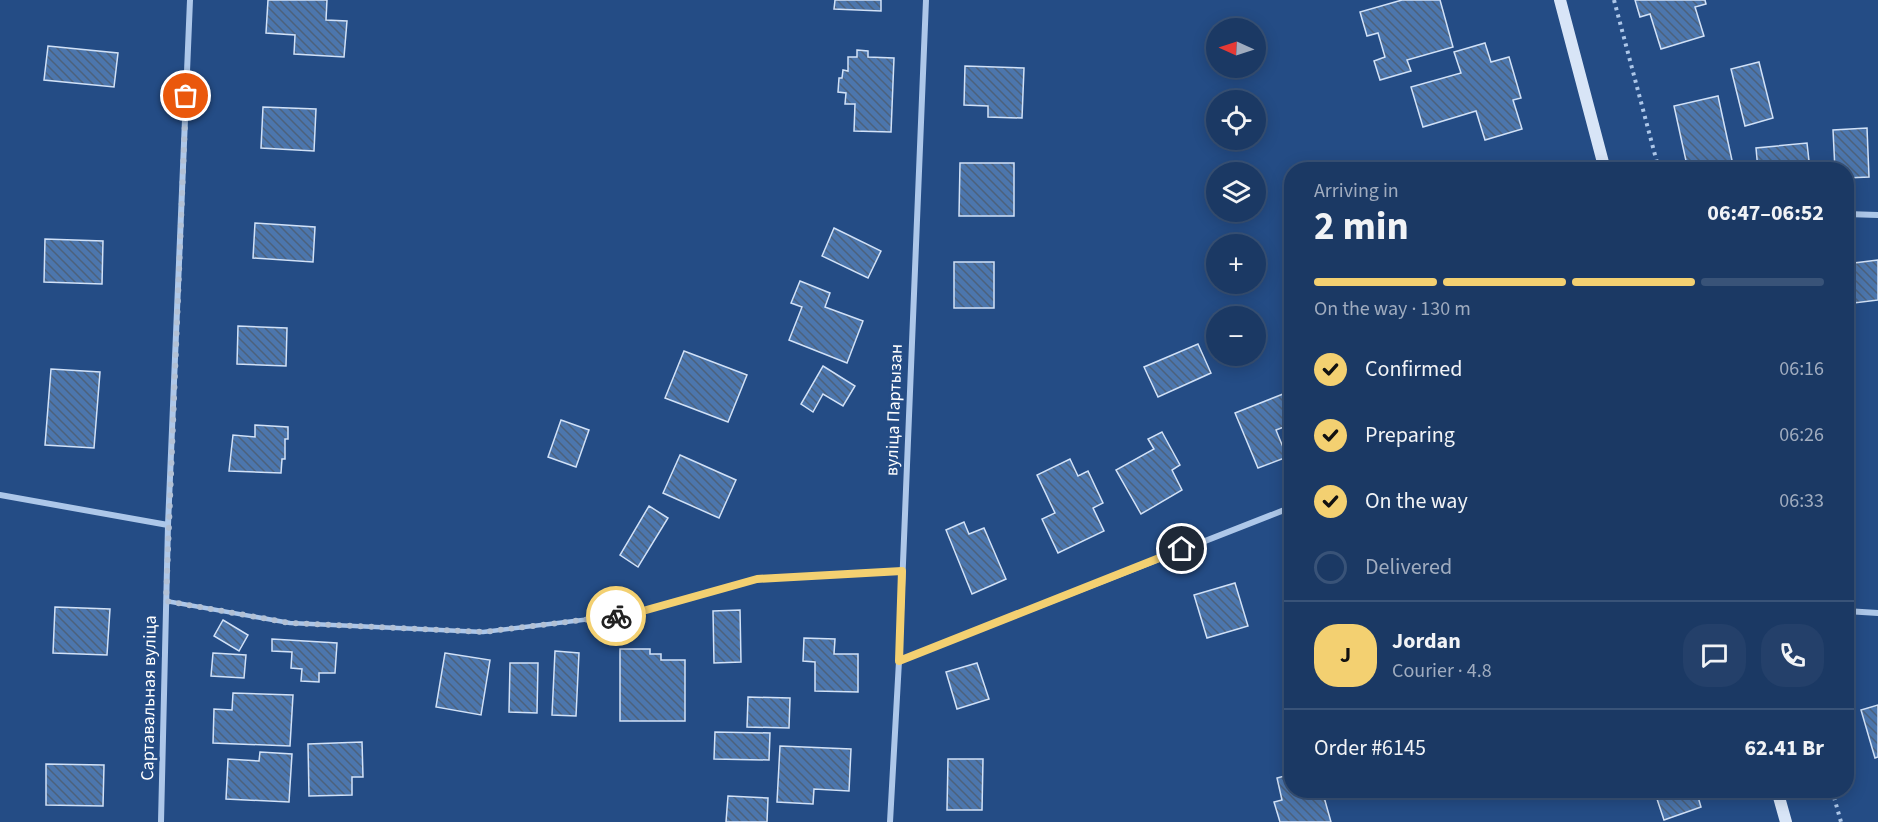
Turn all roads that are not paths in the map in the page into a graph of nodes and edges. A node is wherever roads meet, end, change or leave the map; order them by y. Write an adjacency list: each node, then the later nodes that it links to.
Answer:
1 (190, 0): 9 (street, Сартавальная вуліца)
2 (926, 0): 10 (street, вуліца Партызан)
3 (1560, 0): 4 (main road)
4 (1603, 162)
5 (1854, 214): 6 (street)
6 (1878, 216)
7 (0, 495): 9 (street)
8 (1284, 510): 14 (street)
9 (168, 525): 11 (street, Сартавальная вуліца)
10 (902, 571): 11 (lane); 14 (street, вуліца Партызан)
11 (166, 601): 16 (street, Сартавальная вуліца)
12 (1854, 612): 13 (street)
13 (1878, 613)
14 (899, 661): 17 (street, вуліца Партызан)
15 (1780, 798): 18 (main road)
16 (161, 822)
17 (890, 822)
18 (1786, 822)

